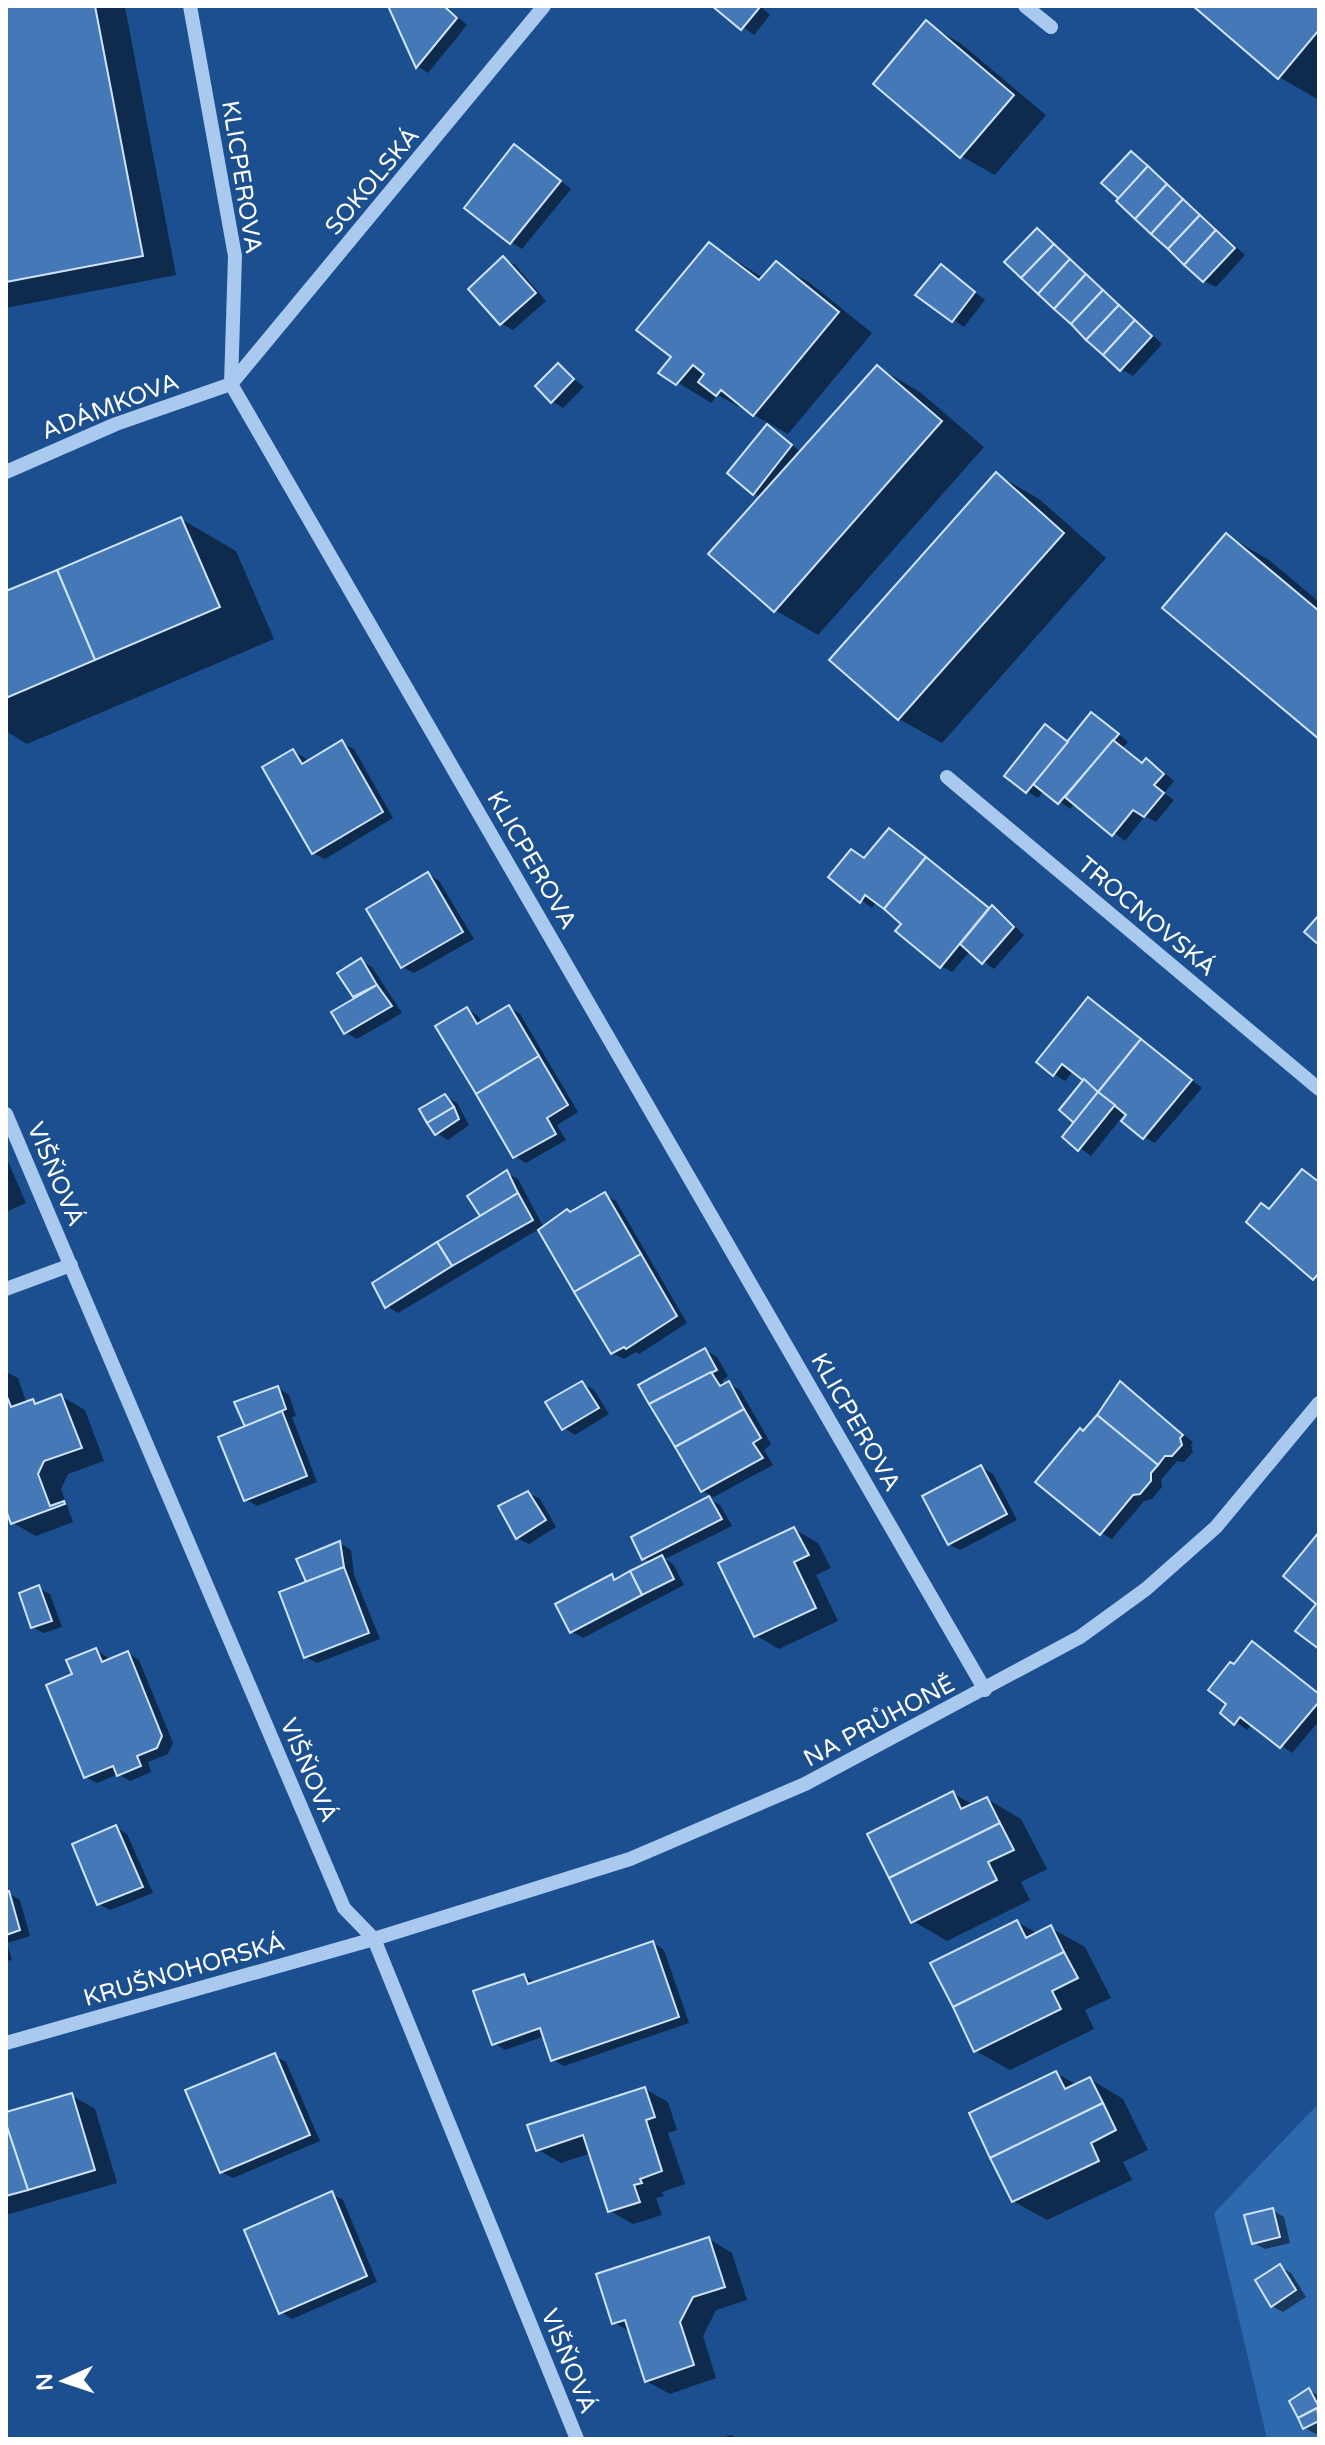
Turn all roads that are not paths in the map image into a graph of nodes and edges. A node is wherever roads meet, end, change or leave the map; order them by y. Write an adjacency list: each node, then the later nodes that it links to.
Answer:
1 (190, 6): 5 (street, KLICPEROVA)
2 (544, 6): 5 (street, SOKOLSKÁ)
3 (1025, 6): 4 (street)
4 (1051, 27)
5 (231, 384): 6 (street, ADÁMKOVA); 13 (street, KLICPEROVA)
6 (6, 472)
7 (947, 777): 8 (street, TROCNOVSKÁ)
8 (1319, 1089)
9 (6, 1114): 10 (street, VIŠŇOVÁ)
10 (71, 1265): 11 (street); 14 (street, VIŠŇOVÁ)
11 (6, 1289)
12 (1319, 1403): 13 (street, NA PRŮHONĚ)
13 (985, 1690): 14 (street, NA PRŮHONĚ)
14 (374, 1939): 15 (street, KRUŠNOHORSKÁ); 16 (street, VIŠŇOVÁ)
15 (6, 2043)
16 (577, 2439)

